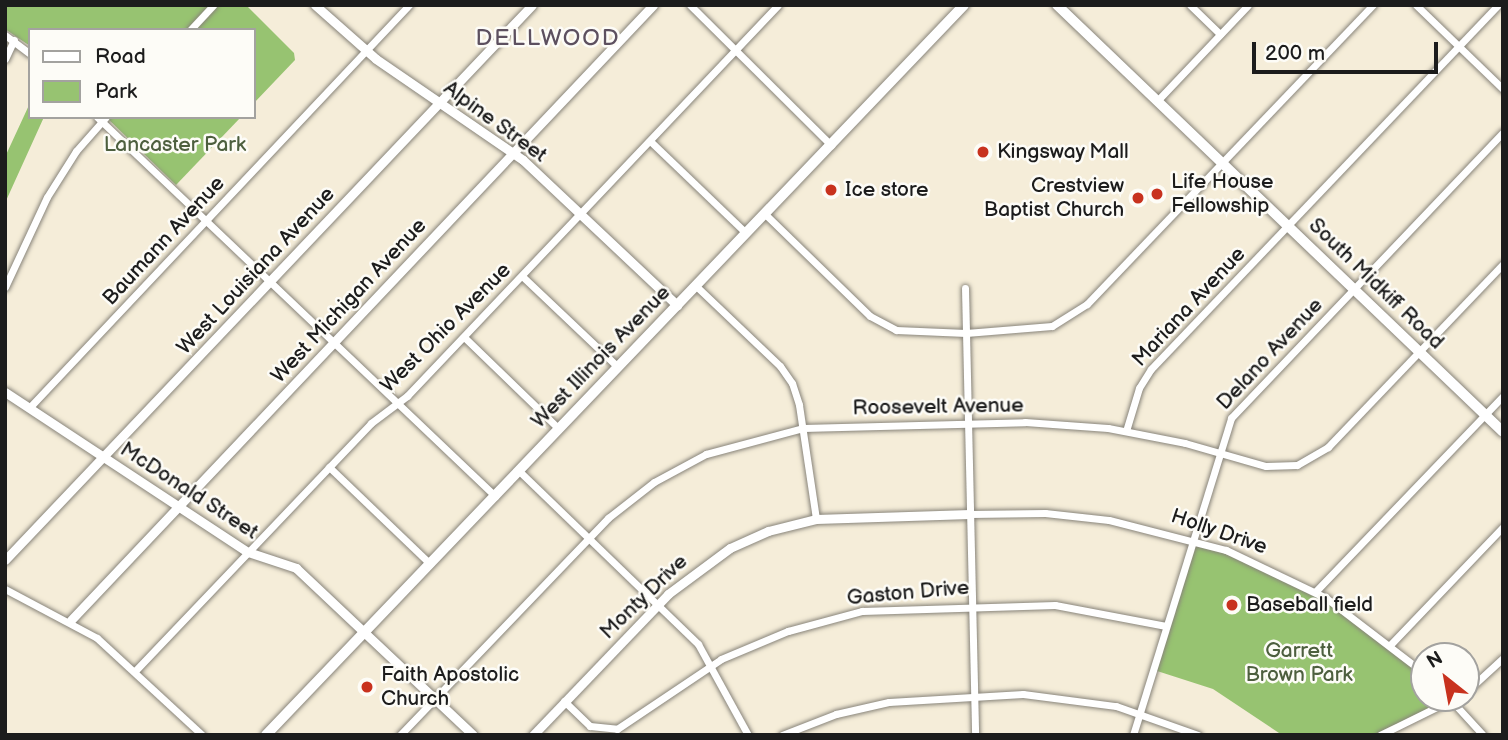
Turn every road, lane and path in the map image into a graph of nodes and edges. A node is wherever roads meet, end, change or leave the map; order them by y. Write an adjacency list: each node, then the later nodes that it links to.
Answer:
1 (213, 5): 15 (street)
2 (315, 5): 20 (street, Alpine Street)
3 (409, 5): 20 (street, Baumann Avenue)
4 (532, 5): 26 (street, West Louisiana Avenue)
5 (653, 5): 31 (street, West Michigan Avenue)
6 (690, 5): 22 (street)
7 (778, 5): 22 (street, West Ohio Avenue)
8 (964, 5): 30 (main road, West Illinois Avenue)
9 (1057, 5): 25 (main road, South Midkiff Road)
10 (1190, 5): 16 (street)
11 (1248, 5): 16 (street)
12 (1373, 5): 32 (street)
13 (1416, 5): 19 (street)
14 (1499, 5): 19 (street, Mariana Avenue)
15 (192, 28)
16 (1220, 34): 25 (street)
17 (5, 36): 18 (street)
18 (14, 40): 21 (street); 23 (street)
19 (1459, 47): 24 (street); 36 (street, Mariana Avenue)
20 (366, 51): 26 (street, Alpine Street); 35 (street, Baumann Avenue)
21 (28, 52)
22 (734, 52): 29 (street, West Ohio Avenue); 30 (street)
23 (5, 59)
24 (1503, 89)
25 (1157, 101): 32 (main road, South Midkiff Road)
26 (439, 102): 31 (street, Alpine Street); 41 (street, West Louisiana Avenue)
27 (102, 119): 35 (street); 39 (street)
28 (1503, 132): 45 (street, Delano Avenue)
29 (650, 141): 33 (street, West Ohio Avenue); 37 (street)
30 (831, 145): 34 (main road, West Illinois Avenue)
31 (512, 151): 33 (street, Alpine Street); 49 (street, West Michigan Avenue)
32 (1223, 163): 36 (main road, South Midkiff Road); 47 (street)
33 (580, 214): 40 (street, West Ohio Avenue); 46 (street, Alpine Street)
34 (765, 214): 37 (main road, West Illinois Avenue); 47 (street)
35 (206, 221): 41 (street); 55 (street, Baumann Avenue)
36 (1288, 226): 45 (main road, South Midkiff Road); 60 (street, Mariana Avenue)
37 (746, 233): 42 (main road, West Illinois Avenue)
38 (1503, 264): 50 (street, Roosevelt Avenue)
39 (7, 276): 43 (street)
40 (522, 276): 48 (street, West Ohio Avenue); 51 (street)
41 (269, 283): 49 (street); 63 (street, West Louisiana Avenue)
42 (696, 286): 46 (main road, West Illinois Avenue); 58 (street)
43 (5, 287)
44 (965, 288): 47 (street)
45 (1354, 289): 50 (main road, South Midkiff Road); 62 (street, Delano Avenue)
46 (677, 305): 51 (main road, West Illinois Avenue)
47 (966, 333): 57 (street)
48 (464, 337): 54 (street, West Ohio Avenue); 59 (street)
49 (333, 344): 54 (street); 67 (street, West Michigan Avenue)
50 (1419, 352): 56 (main road, South Midkiff Road); 62 (street, Roosevelt Avenue)
51 (618, 367): 59 (main road, West Illinois Avenue)
52 (5, 392): 55 (street, McDonald Street)
53 (1503, 396): 56 (street)
54 (397, 404): 64 (street, West Ohio Avenue); 66 (street)
55 (29, 408): 63 (street, McDonald Street)
56 (1485, 415): 61 (main road, South Midkiff Road); 77 (street)
57 (968, 423): 58 (street, Roosevelt Avenue); 60 (street, Roosevelt Avenue); 68 (street)
58 (803, 428): 69 (street); 71 (street, Roosevelt Avenue)
59 (559, 429): 65 (main road, West Illinois Avenue)
60 (1126, 430): 62 (street, Roosevelt Avenue)
61 (1503, 432)
62 (1220, 452): 72 (street, Delano Avenue)
63 (104, 457): 67 (street, McDonald Street); 74 (street, West Louisiana Avenue)
64 (329, 467): 73 (street, West Ohio Avenue); 75 (street)
65 (519, 471): 66 (main road, West Illinois Avenue); 71 (street)
66 (495, 496): 75 (main road, West Illinois Avenue)
67 (179, 506): 73 (street, McDonald Street); 80 (street, West Michigan Avenue)
68 (970, 514): 69 (street, Monty Drive); 72 (street, Holly Drive); 79 (street)
69 (816, 519): 78 (street, Monty Drive)
70 (1503, 527): 83 (street)
71 (589, 537): 78 (street); 90 (street, Roosevelt Avenue)
72 (1193, 539): 77 (street, Holly Drive); 81 (street, Delano Avenue)
73 (248, 552): 82 (street, McDonald Street); 87 (street, West Ohio Avenue)
74 (5, 560)
75 (430, 564): 82 (main road, West Illinois Avenue)
76 (5, 589): 80 (street)
77 (1315, 592): 83 (street, Holly Drive)
78 (658, 604): 86 (street); 91 (street, Monty Drive)
79 (971, 605): 81 (street, Gaston Drive); 86 (street, Gaston Drive); 89 (street)
80 (71, 620): 87 (street)
81 (1167, 626): 92 (street, Delano Avenue)
82 (364, 633): 90 (street, McDonald Street); 96 (main road, West Illinois Avenue)
83 (1391, 644): 85 (street, Holly Drive)
84 (1503, 658): 88 (street)
85 (1410, 661)
86 (711, 665): 91 (street, Gaston Drive); 100 (street)
87 (135, 671): 95 (street)
88 (1480, 679)
89 (974, 695): 92 (street); 101 (street); 102 (street)
90 (435, 698): 97 (street, Roosevelt Avenue); 98 (street, McDonald Street)
91 (564, 701): 99 (street, Monty Drive)
92 (1140, 712): 103 (street, Delano Avenue); 104 (street)
93 (1426, 712): 105 (street)
94 (1463, 712): 106 (street)
95 (202, 735)
96 (265, 735)
97 (400, 735)
98 (473, 735)
99 (533, 735)
100 (748, 735)
101 (782, 735)
102 (975, 735)
103 (1133, 735)
104 (1198, 735)
105 (1380, 735)
106 (1483, 735)

